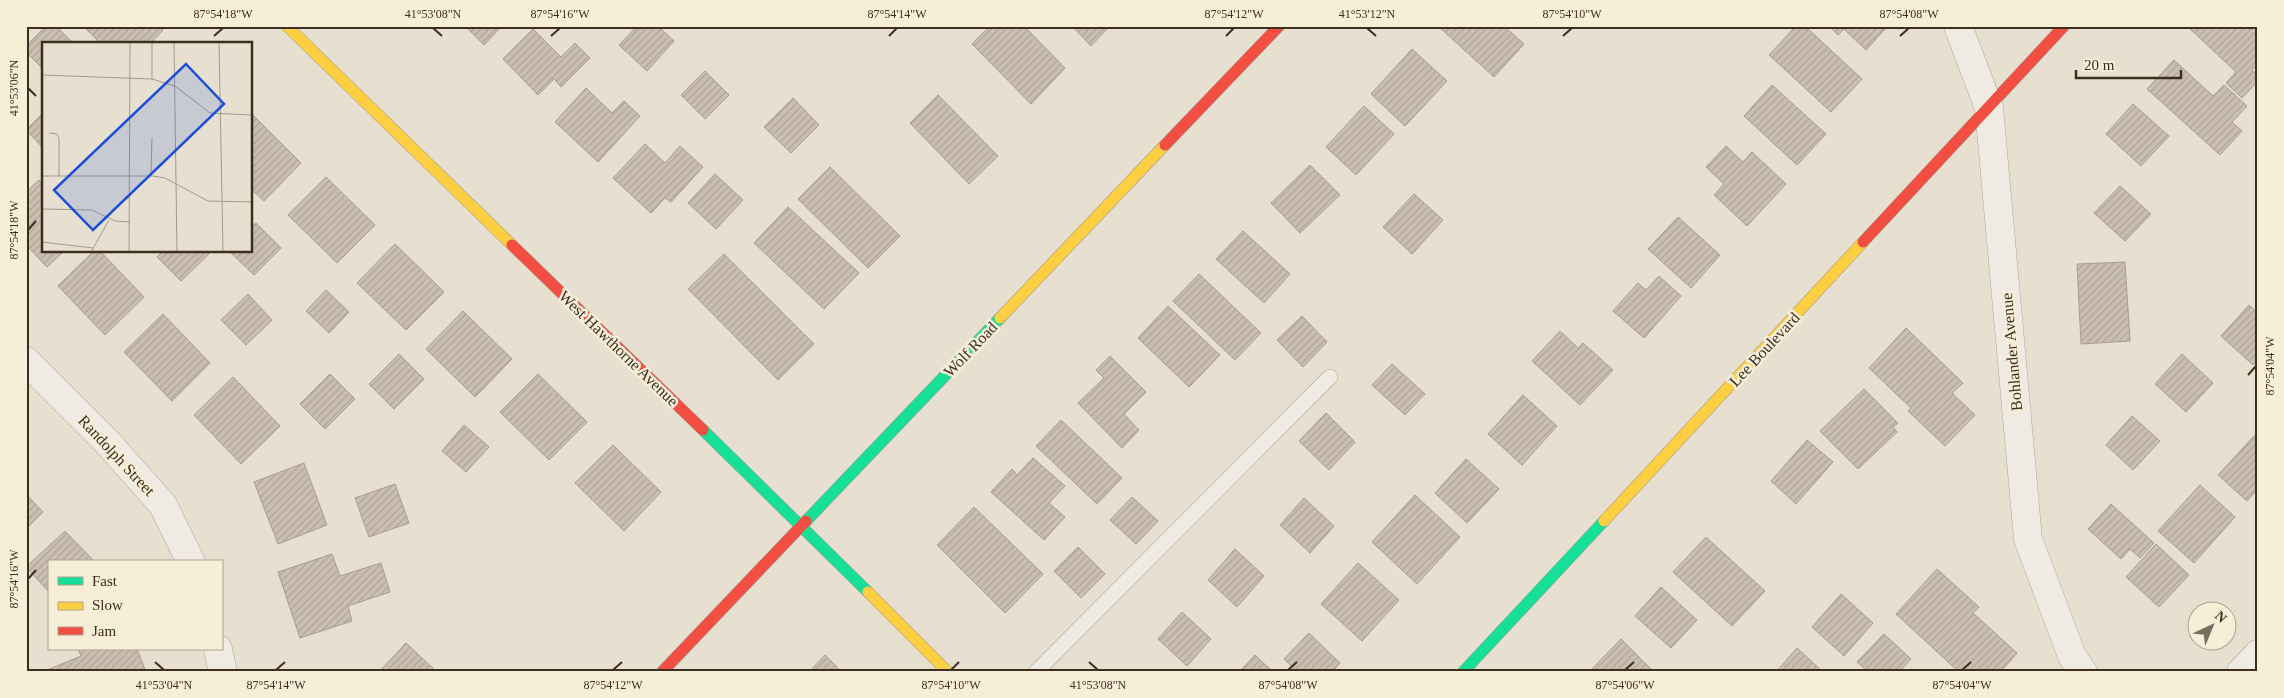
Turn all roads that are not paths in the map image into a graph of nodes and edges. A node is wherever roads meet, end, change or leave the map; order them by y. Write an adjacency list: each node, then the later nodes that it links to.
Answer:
1 (287, 26): 8 (street, West Hawthorne Avenue)
2 (1279, 26): 8 (street, Wolf Road)
3 (1958, 26): 5 (street, Bohlander Avenue)
4 (2064, 26): 5 (street, Lee Boulevard)
5 (1989, 108): 16 (street, Lee Boulevard); 17 (street, Bohlander Avenue)
6 (26, 361): 9 (street, Randolph Street)
7 (1330, 377): 15 (lane)
8 (801, 525): 13 (street, Wolf Road); 14 (street, West Hawthorne Avenue)
9 (189, 560)
10 (218, 650): 12 (street)
11 (2258, 654): 18 (street)
12 (223, 672)
13 (662, 672)
14 (948, 672)
15 (1036, 672)
16 (1463, 672)
17 (2083, 672)
18 (2241, 672)

